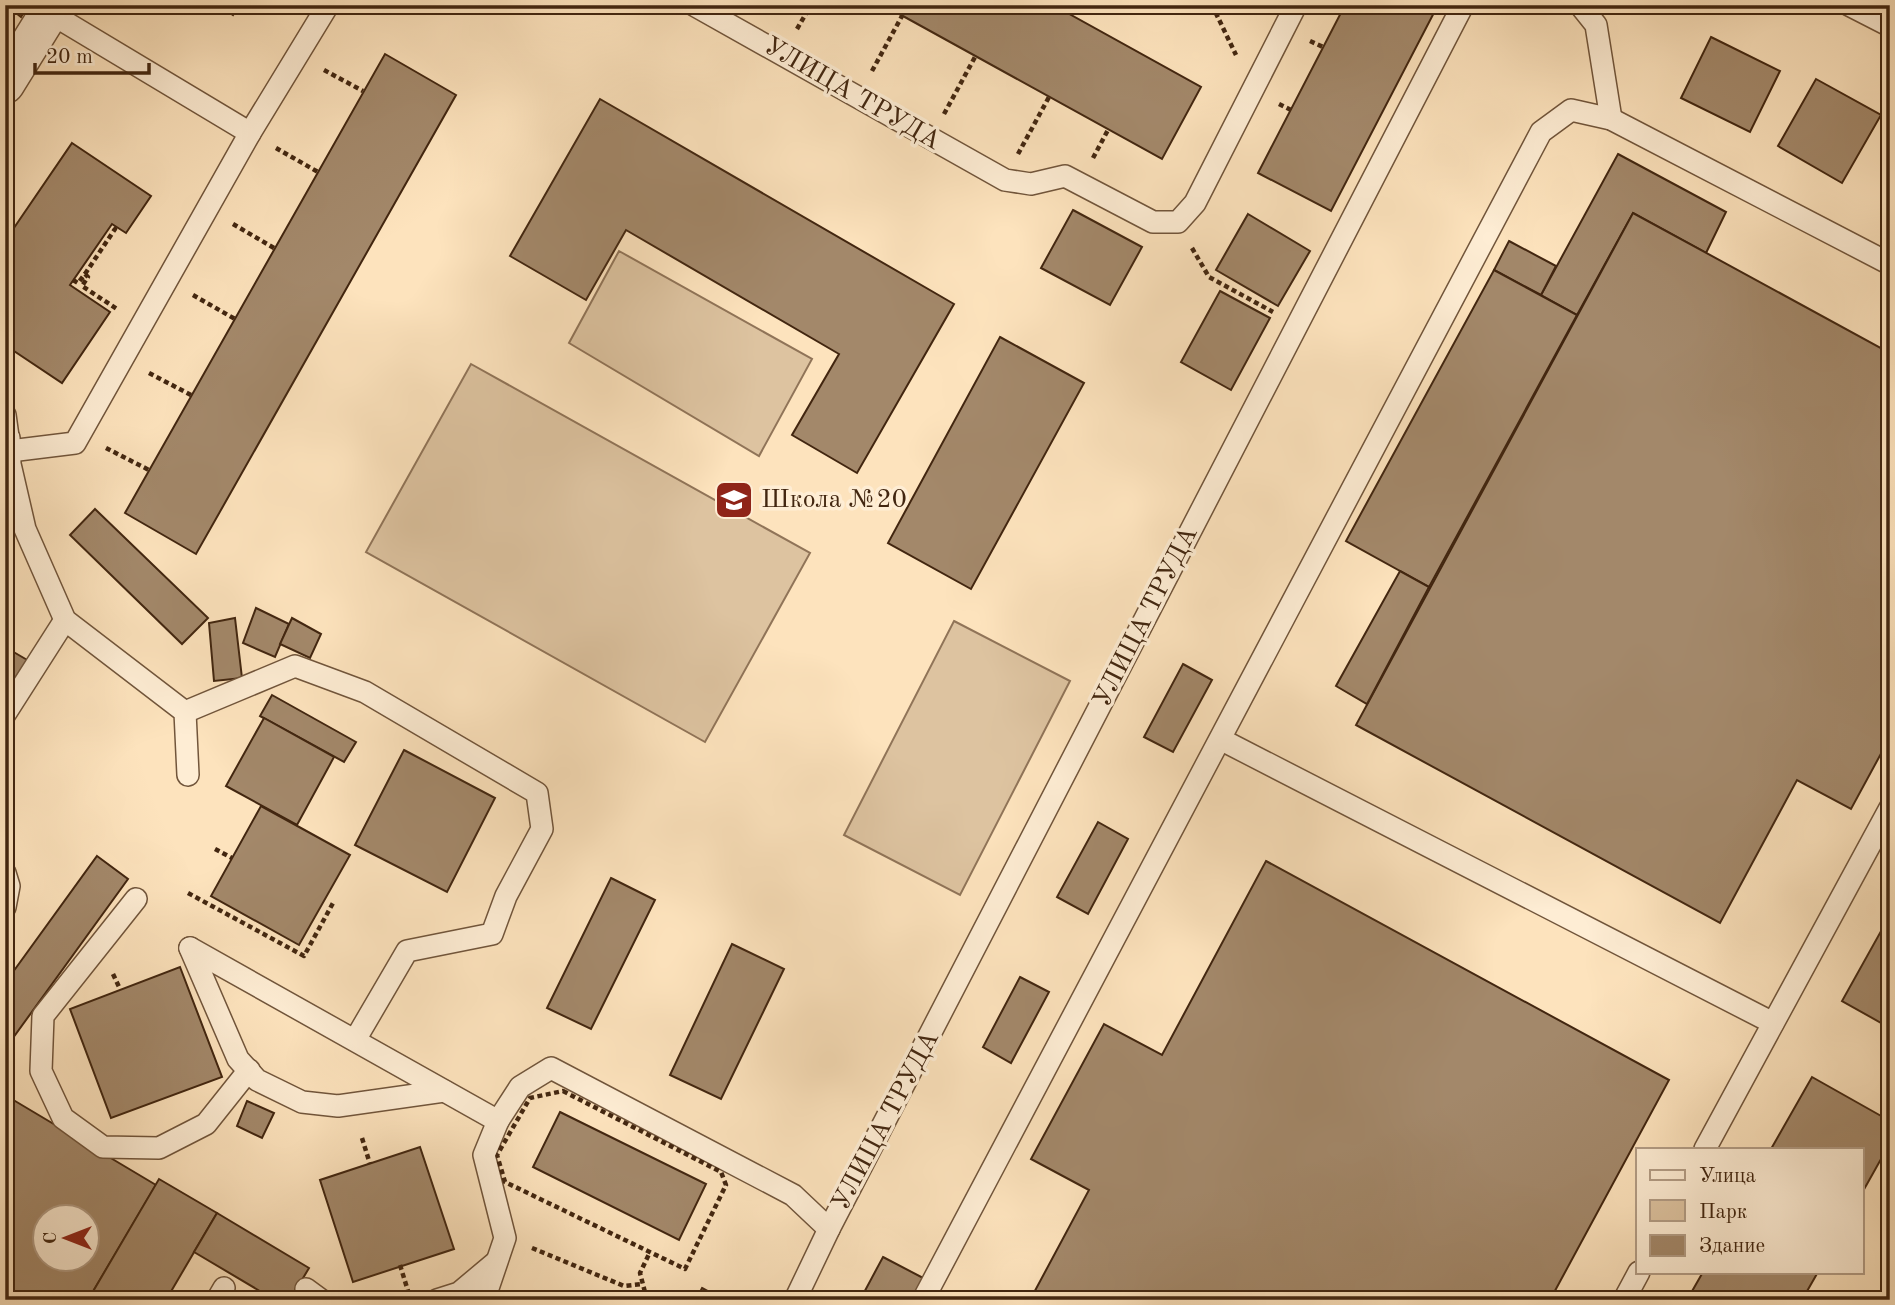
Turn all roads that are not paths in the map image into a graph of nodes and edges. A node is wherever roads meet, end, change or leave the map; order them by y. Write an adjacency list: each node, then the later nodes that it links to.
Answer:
1 (328, 5): 11 (lane)
2 (694, 5): 3 (lane, УЛИЦА ТРУДА)
3 (1296, 5)
4 (1462, 5): 29 (lane, УЛИЦА ТРУДА)
5 (1580, 5): 10 (lane)
6 (1849, 5): 8 (lane)
7 (52, 9): 9 (street); 11 (lane)
8 (1890, 26)
9 (5, 84)
10 (1611, 119): 12 (lane); 17 (lane)
11 (250, 133): 13 (lane)
12 (1890, 264)
13 (7, 419): 14 (lane)
14 (65, 620): 15 (lane); 16 (lane)
15 (184, 712): 18 (lane); 24 (lane)
16 (5, 714)
17 (1222, 740): 23 (lane); 35 (lane)
18 (188, 775)
19 (1890, 808): 23 (lane)
20 (5, 873): 22 (lane)
21 (136, 899): 25 (lane)
22 (5, 907)
23 (1773, 1023): 28 (lane)
24 (355, 1041): 25 (lane); 26 (lane)
25 (248, 1070): 26 (lane)
26 (444, 1091): 27 (lane)
27 (498, 1121): 29 (lane); 30 (lane)
28 (1706, 1148)
29 (829, 1229): 34 (lane, УЛИЦА ТРУДА)
30 (496, 1262): 32 (lane); 33 (lane)
31 (1638, 1274): 36 (lane)
32 (437, 1300)
33 (484, 1300)
34 (796, 1300)
35 (923, 1300)
36 (1624, 1300)

